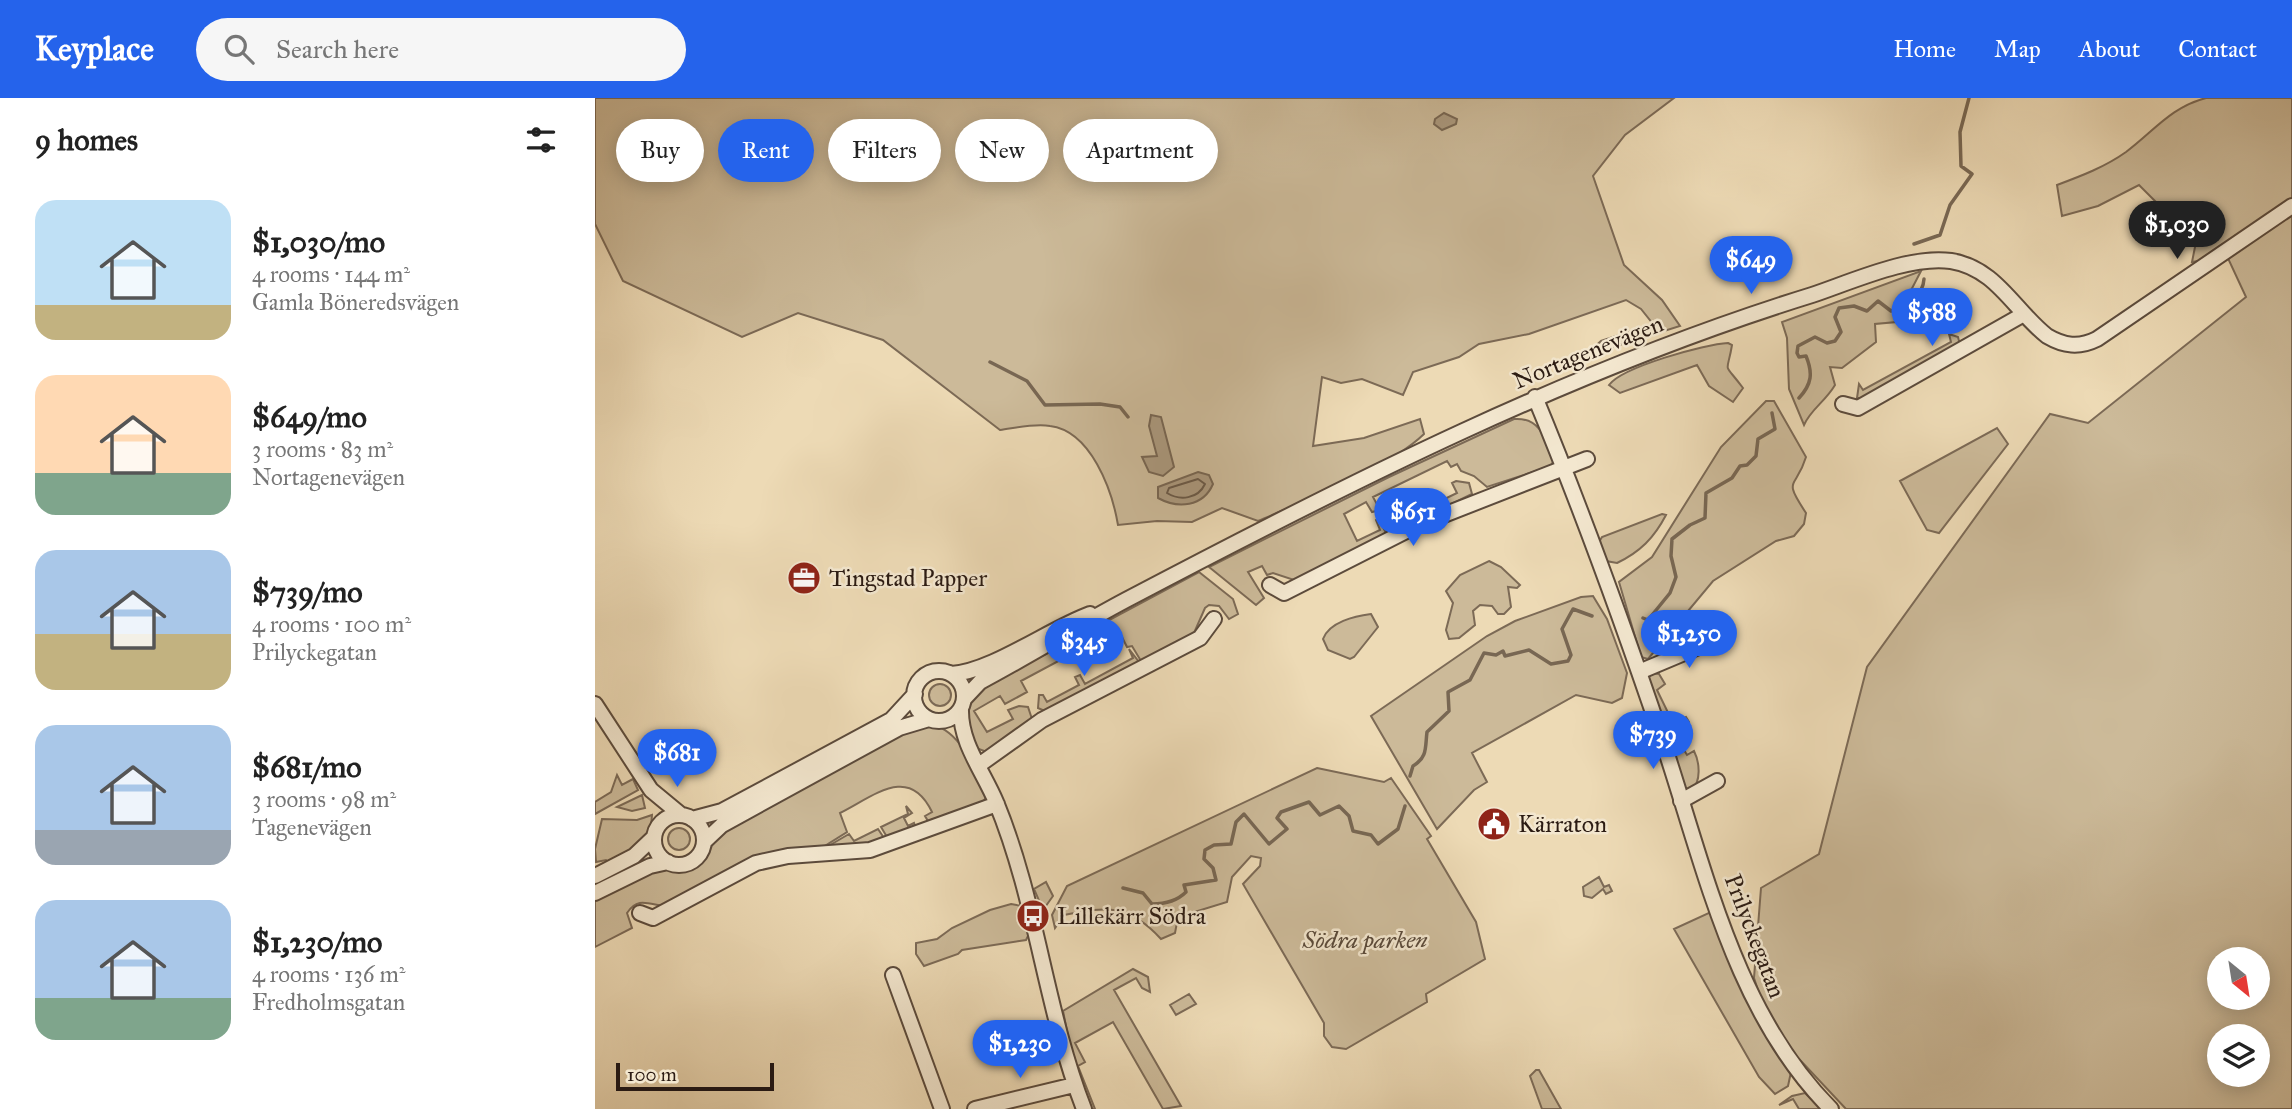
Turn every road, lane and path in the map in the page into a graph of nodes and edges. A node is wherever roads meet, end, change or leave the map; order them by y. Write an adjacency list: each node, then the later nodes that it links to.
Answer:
1 (2292, 206): 2 (street, Nortagenevägen)
2 (2024, 314): 3 (street, Nortagenevägen); 4 (street)
3 (1535, 397): 6 (street, Prilyckegatan); 8 (street, Nortagenevägen)
4 (1843, 404)
5 (1587, 459): 6 (street)
6 (1564, 468): 7 (street); 11 (street, Prilyckegatan)
7 (1269, 585)
8 (1124, 601): 12 (street, Nortagenevägen); 15 (street, Nortagenevägen)
9 (1214, 619): 18 (street)
10 (1727, 635): 11 (street)
11 (1639, 672): 21 (street, Prilyckegatan)
12 (951, 674): 13 (street, Nortagenevägen); 15 (street)
13 (915, 695): 16 (street); 23 (street, Nortagenevägen)
14 (595, 704): 20 (street)
15 (962, 704): 16 (street, Nortagenevägen); 17 (street)
16 (934, 720): 17 (street); 25 (street, Nortagenevägen)
17 (964, 739): 18 (street)
18 (979, 765): 22 (street)
19 (1717, 781): 21 (street)
20 (650, 790): 23 (street); 24 (street)
21 (1681, 802): 35 (street, Prilyckegatan)
22 (997, 804): 29 (street); 31 (street)
23 (686, 816): 24 (street, Nortagenevägen); 25 (street)
24 (655, 833): 26 (street); 27 (street, Nortagenevägen)
25 (704, 842): 26 (street, Nortagenevägen)
26 (668, 863): 28 (street, Nortagenevägen)
27 (595, 876)
28 (595, 893)
29 (640, 913)
30 (893, 975): 32 (street)
31 (1074, 1085): 33 (street); 34 (street)
32 (942, 1109)
33 (975, 1109)
34 (1084, 1109)
35 (1831, 1109)

